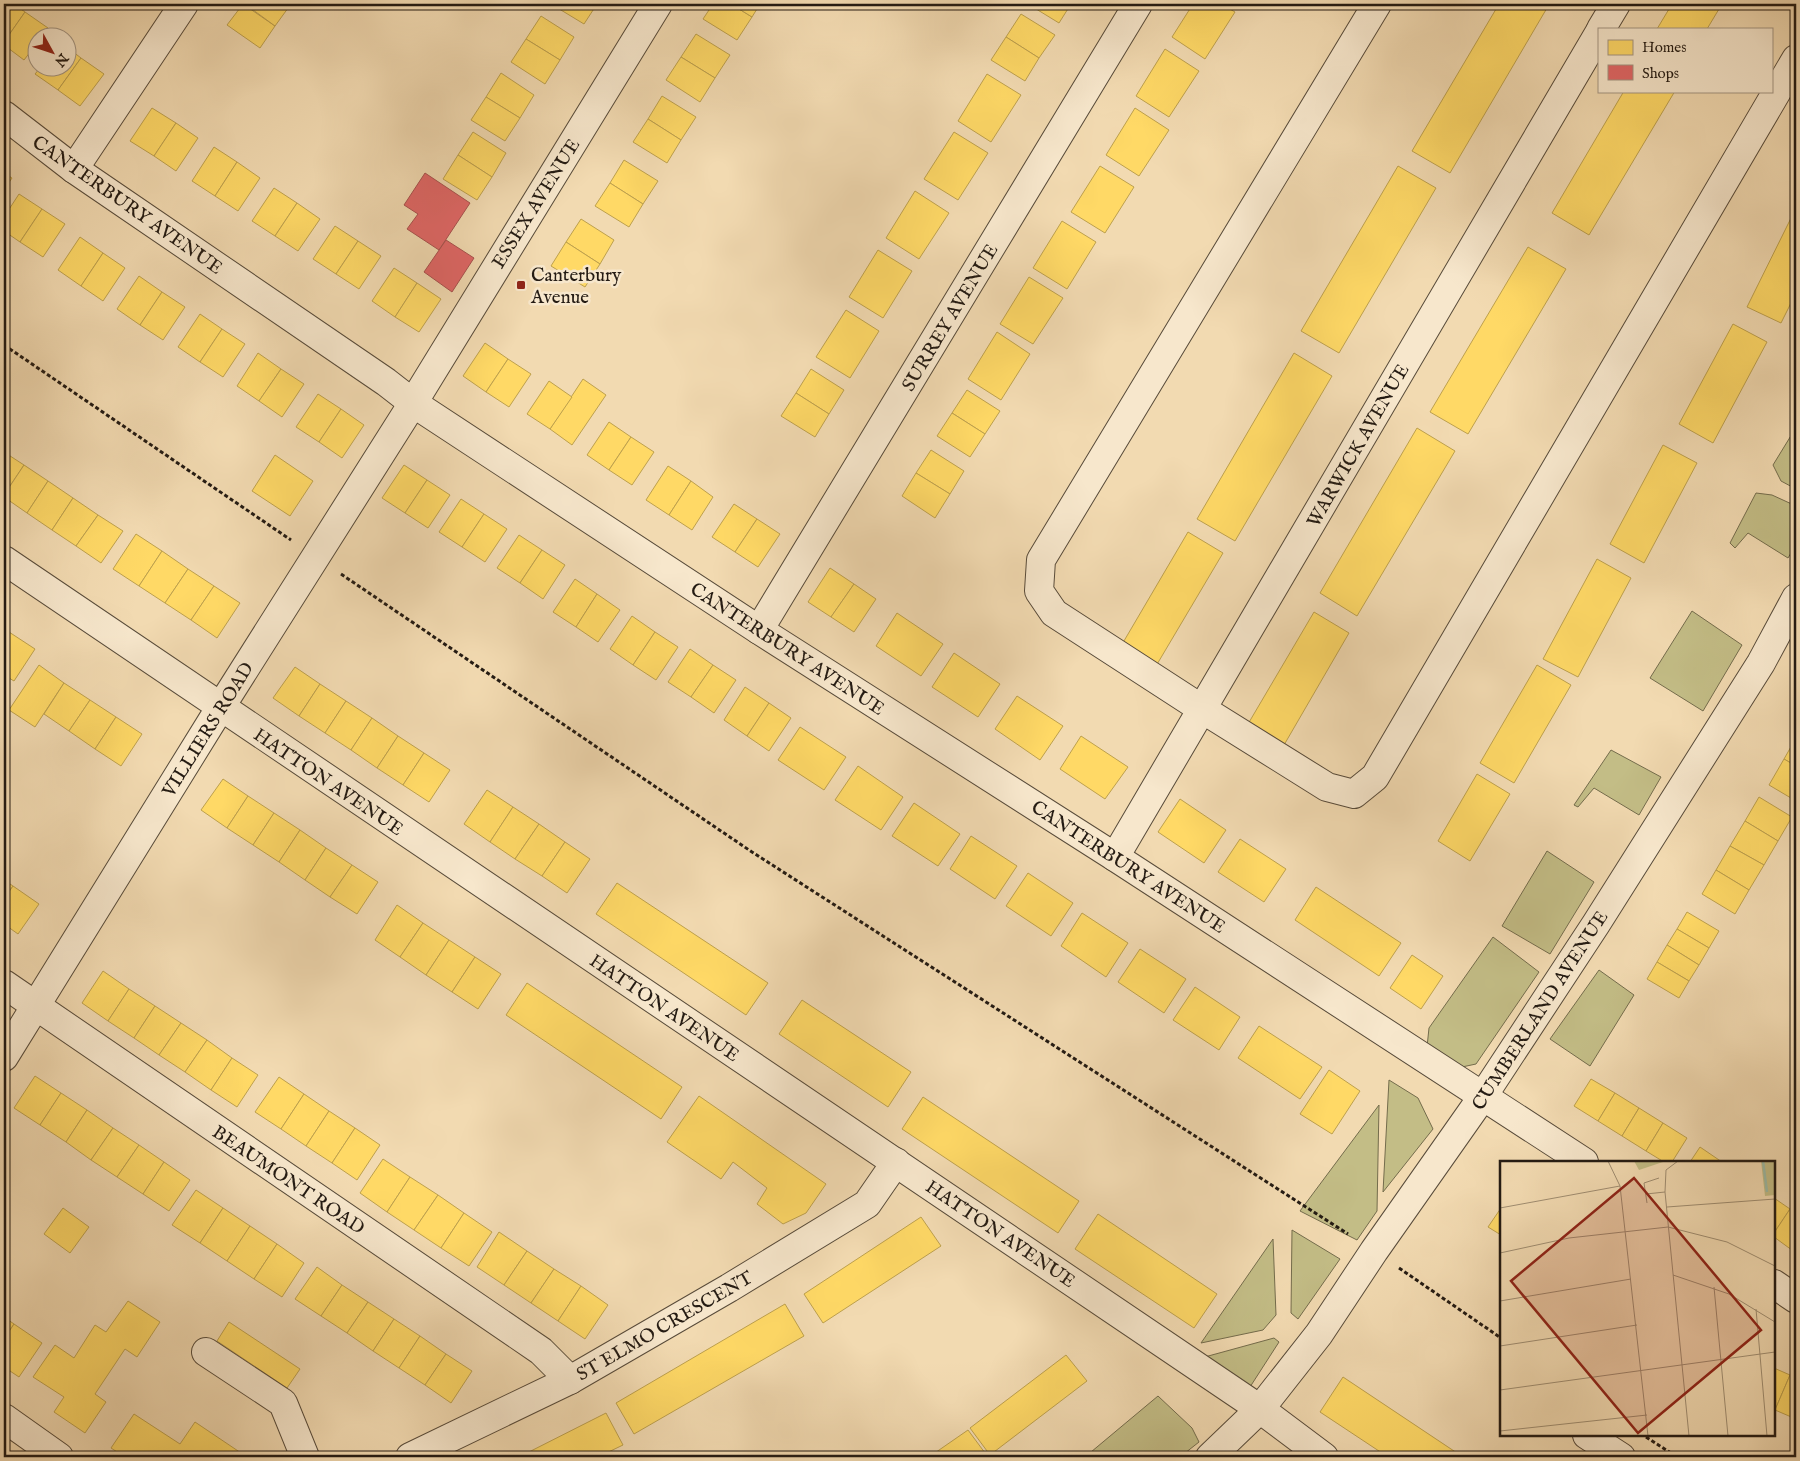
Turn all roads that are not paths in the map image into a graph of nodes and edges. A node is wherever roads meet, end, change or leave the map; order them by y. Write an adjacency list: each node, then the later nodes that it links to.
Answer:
1 (184, 4): 10 (street)
2 (658, 4): 11 (street, ESSEX AVENUE)
3 (1138, 4): 14 (street, SURREY AVENUE)
4 (1377, 4): 16 (street)
5 (1616, 4): 6 (street)
6 (1602, 28)
7 (1598, 35): 16 (street, WARWICK AVENUE)
8 (1796, 59): 16 (street)
9 (4, 115): 10 (street, CANTERBURY AVENUE)
10 (74, 168): 11 (street, CANTERBURY AVENUE)
11 (413, 403): 14 (street, CANTERBURY AVENUE); 15 (street, VILLIERS ROAD)
12 (4, 560): 15 (street, HATTON AVENUE)
13 (1796, 598): 21 (street, CUMBERLAND AVENUE)
14 (759, 630): 17 (street, CANTERBURY AVENUE)
15 (220, 708): 19 (street, VILLIERS ROAD); 23 (street, HATTON AVENUE)
16 (1202, 709): 17 (street, WARWICK AVENUE)
17 (1115, 857): 21 (street, CANTERBURY AVENUE)
18 (4, 984): 19 (street, BEAUMONT ROAD)
19 (36, 1006): 20 (street, VILLIERS ROAD); 27 (street, BEAUMONT ROAD)
20 (4, 1057)
21 (1483, 1096): 22 (street, CANTERBURY AVENUE); 28 (street, CUMBERLAND AVENUE)
22 (1582, 1161)
23 (896, 1162): 27 (street, ST ELMO CRESCENT); 28 (street, HATTON AVENUE)
24 (1775, 1285): 25 (street)
25 (1796, 1298)
26 (206, 1352): 32 (street)
27 (570, 1380): 33 (street, ST ELMO CRESCENT)
28 (1260, 1409): 34 (street, CUMBERLAND AVENUE); 35 (street, HATTON AVENUE)
29 (4, 1418): 31 (street)
30 (1588, 1436): 36 (street)
31 (60, 1457)
32 (306, 1457)
33 (410, 1457)
34 (1210, 1457)
35 (1324, 1457)
36 (1618, 1457)

